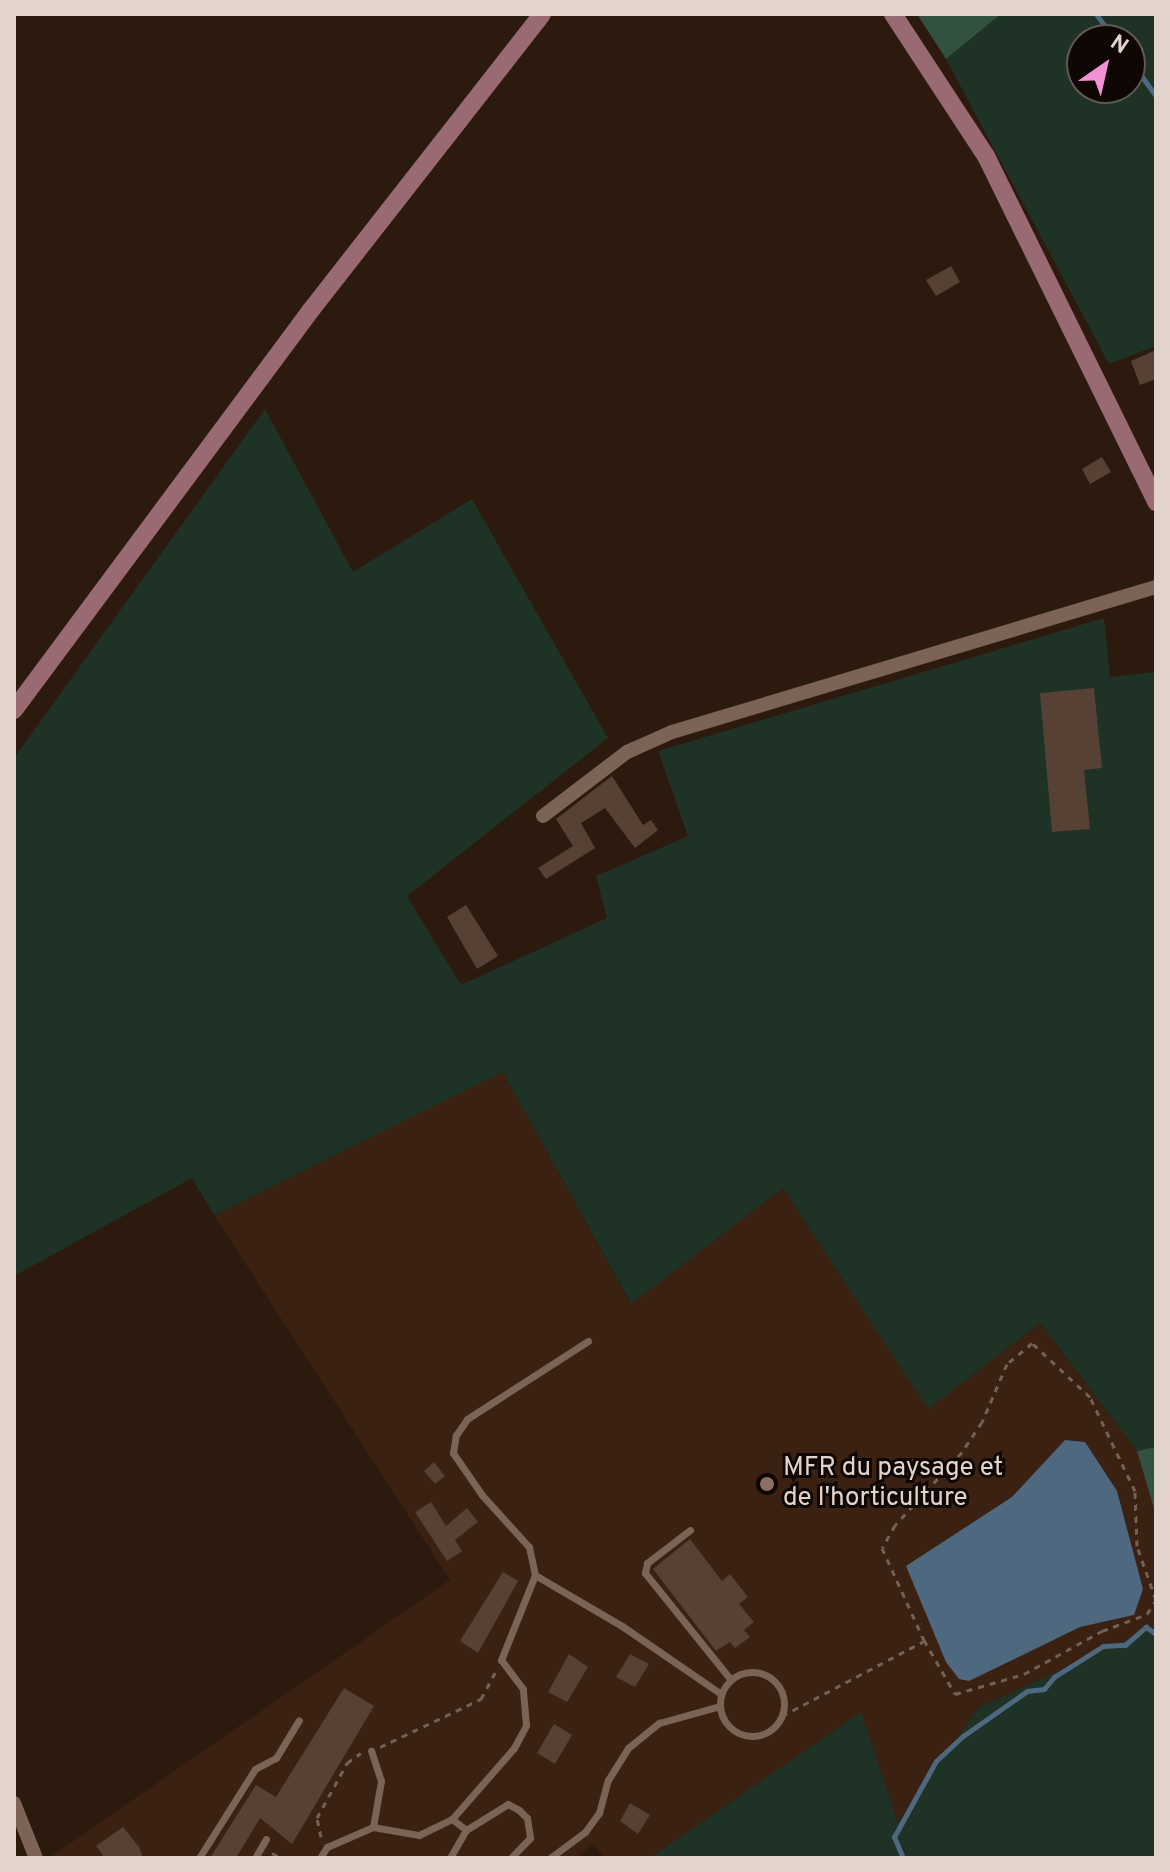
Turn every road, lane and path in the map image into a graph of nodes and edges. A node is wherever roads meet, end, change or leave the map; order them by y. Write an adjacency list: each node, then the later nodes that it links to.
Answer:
1 (542, 14): 5 (main road)
2 (893, 14): 3 (main road)
3 (1156, 502)
4 (1156, 587): 6 (street)
5 (14, 710)
6 (543, 816)
7 (588, 1341): 9 (lane)
8 (690, 1530): 13 (lane)
9 (535, 1575): 12 (lane); 14 (lane)
10 (1156, 1600): 11 (path); 11 (path)
11 (924, 1640): 16 (path)
12 (501, 1660): 18 (path); 20 (lane)
13 (731, 1680): 14 (lane); 16 (lane)
14 (721, 1694): 15 (lane)
15 (720, 1706): 16 (lane); 31 (lane)
16 (782, 1716)
17 (299, 1720): 26 (lane)
18 (371, 1751): 21 (lane); 24 (path)
19 (14, 1803): 25 (street)
20 (452, 1819): 21 (lane); 22 (lane)
21 (373, 1827): 24 (lane)
22 (466, 1830): 29 (lane); 30 (lane)
23 (266, 1839): 27 (lane)
24 (327, 1847): 28 (lane)
25 (36, 1858)
26 (199, 1858)
27 (255, 1858)
28 (320, 1858)
29 (450, 1858)
30 (511, 1858)
31 (550, 1858)

